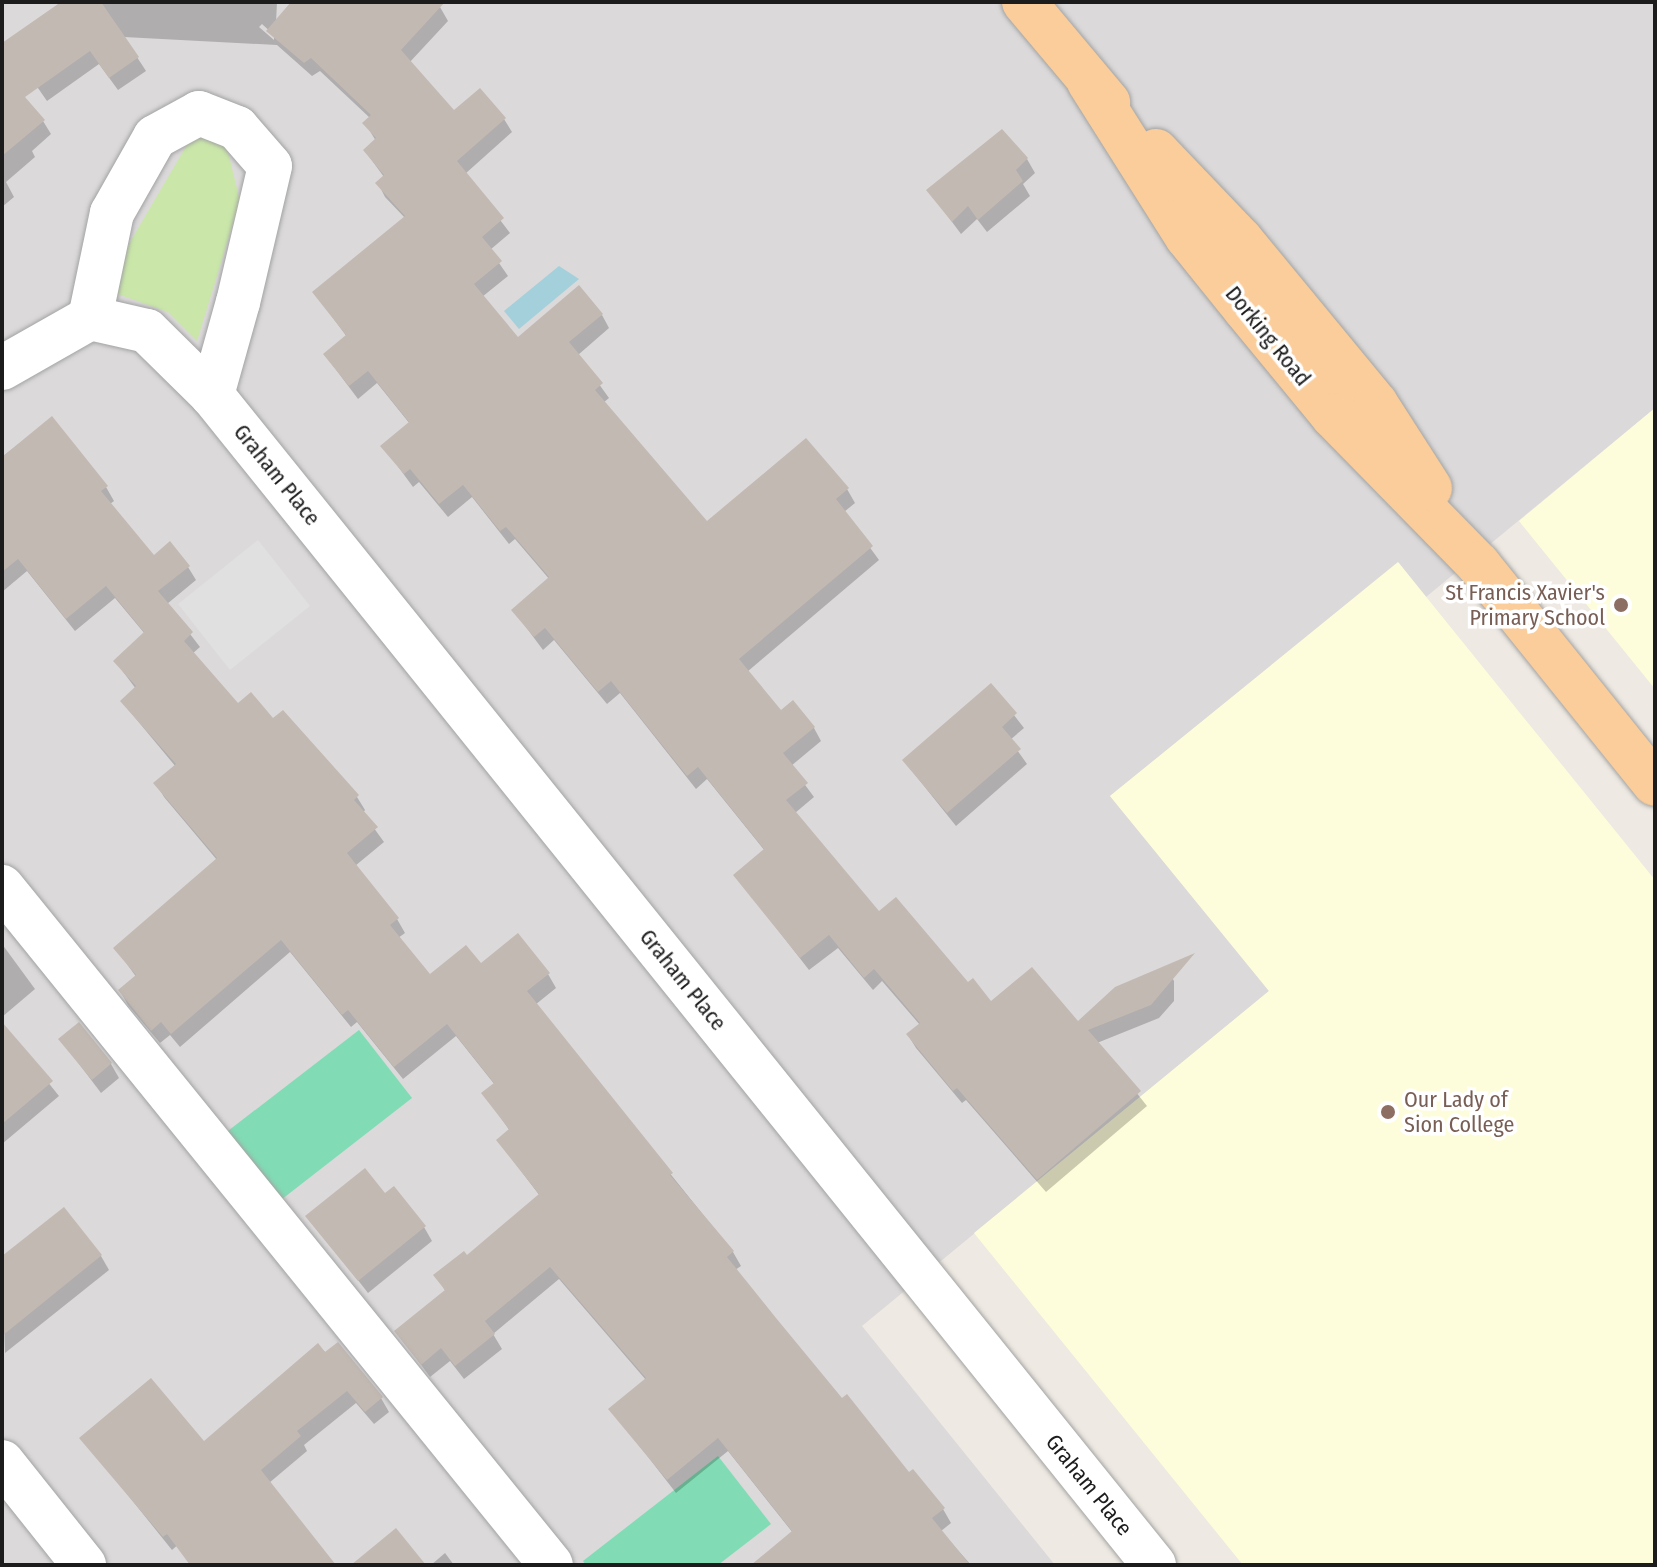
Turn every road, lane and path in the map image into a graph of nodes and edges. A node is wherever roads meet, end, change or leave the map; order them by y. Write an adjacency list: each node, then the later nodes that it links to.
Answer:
1 (1024, 2): 5 (main road, Dorking Road)
2 (90, 318): 3 (street); 4 (street, Graham Place); 4 (street)
3 (2, 368)
4 (212, 395): 10 (street, Graham Place)
5 (1655, 784)
6 (2, 887): 9 (street)
7 (2, 1462): 8 (street)
8 (84, 1565)
9 (551, 1565)
10 (1154, 1565)

